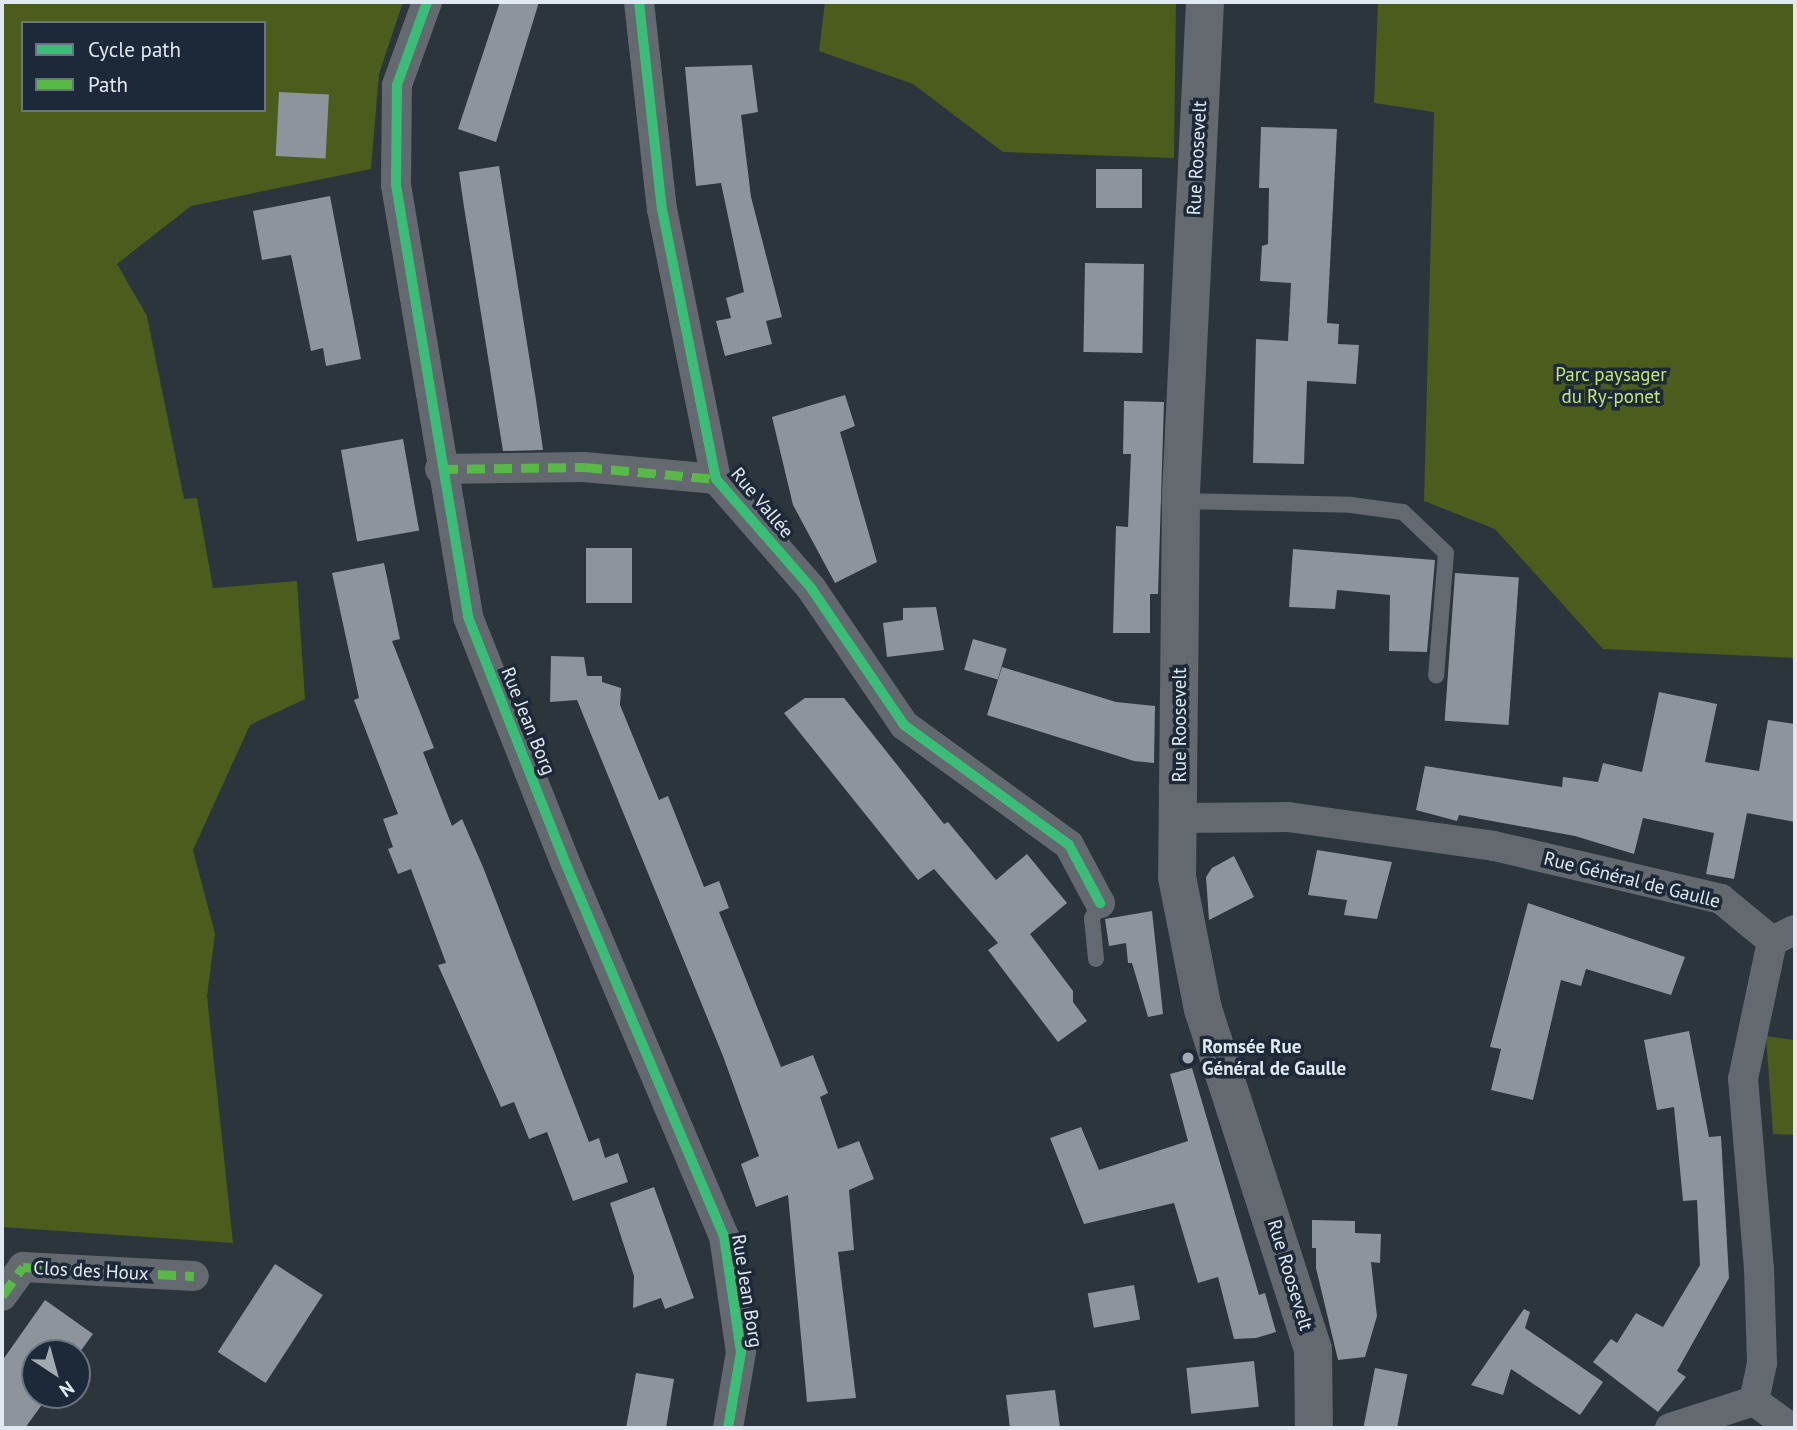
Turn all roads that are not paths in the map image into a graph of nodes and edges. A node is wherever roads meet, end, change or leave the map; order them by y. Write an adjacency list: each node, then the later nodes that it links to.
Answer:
1 (427, 2): 4 (street, Rue Jean Borg)
2 (639, 2): 5 (street, Rue Vallée)
3 (1205, 2): 6 (main road, Rue Roosevelt)
4 (440, 468): 5 (street); 15 (street, Rue Jean Borg)
5 (716, 479): 9 (street, Rue Vallée)
6 (1181, 500): 7 (lane); 8 (main road, Rue Roosevelt)
7 (1436, 676)
8 (1180, 818): 10 (street, Rue Général de Gaulle); 16 (main road, Rue Roosevelt)
9 (1100, 903): 11 (lane)
10 (1784, 936): 14 (street, Rue Général de Gaulle)
11 (1096, 959)
12 (194, 1276): 13 (street, Clos des Houx)
13 (2, 1296)
14 (1754, 1401): 17 (street); 18 (street)
15 (728, 1428)
16 (1314, 1428)
17 (1670, 1428)
18 (1791, 1428)

